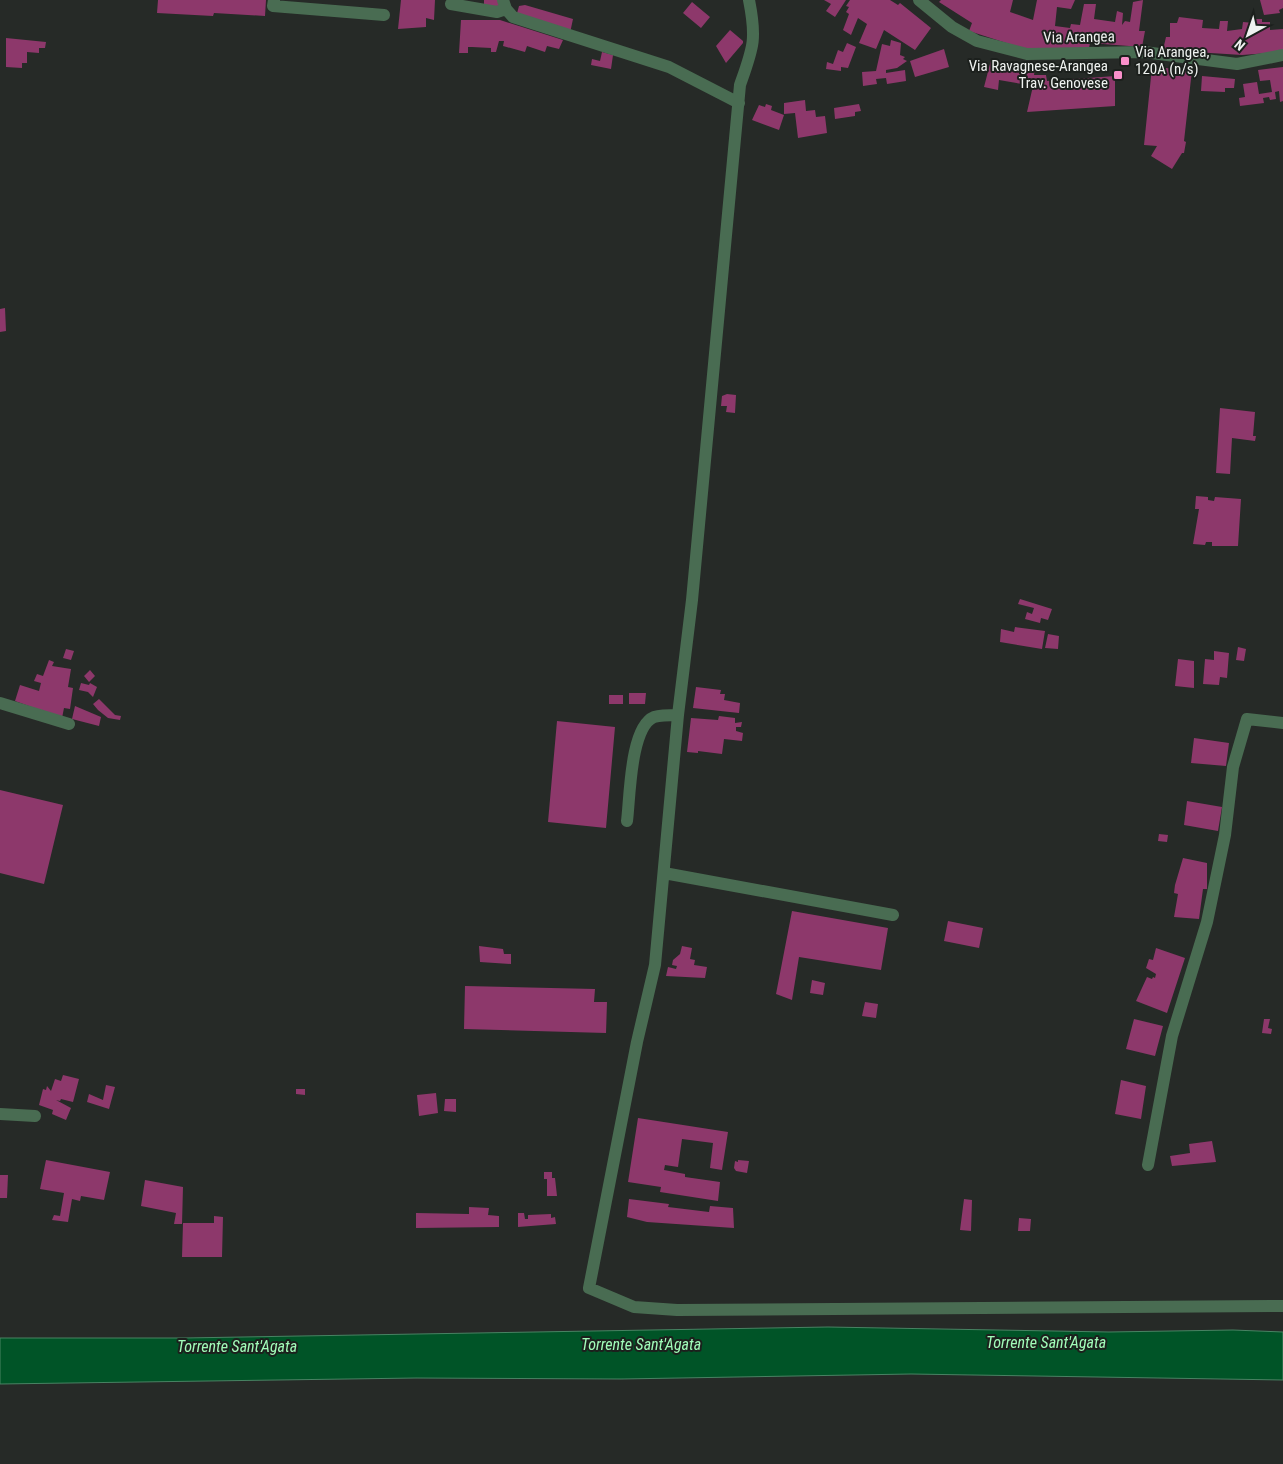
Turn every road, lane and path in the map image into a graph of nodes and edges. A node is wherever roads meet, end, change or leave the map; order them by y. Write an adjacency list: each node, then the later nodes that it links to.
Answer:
1 (274, 0): 6 (street)
2 (748, 0): 8 (street)
3 (919, 0): 7 (street, Via Arangea)
4 (451, 4): 5 (street)
5 (504, 5): 8 (street)
6 (384, 15)
7 (1283, 55)
8 (740, 103): 10 (street)
9 (0, 703): 12 (street)
10 (678, 714): 13 (street); 14 (street)
11 (1283, 723): 18 (street)
12 (69, 724)
13 (627, 821)
14 (664, 873): 15 (street); 19 (street)
15 (893, 914)
16 (0, 1114): 17 (street)
17 (35, 1116)
18 (1148, 1165)
19 (1283, 1306)

